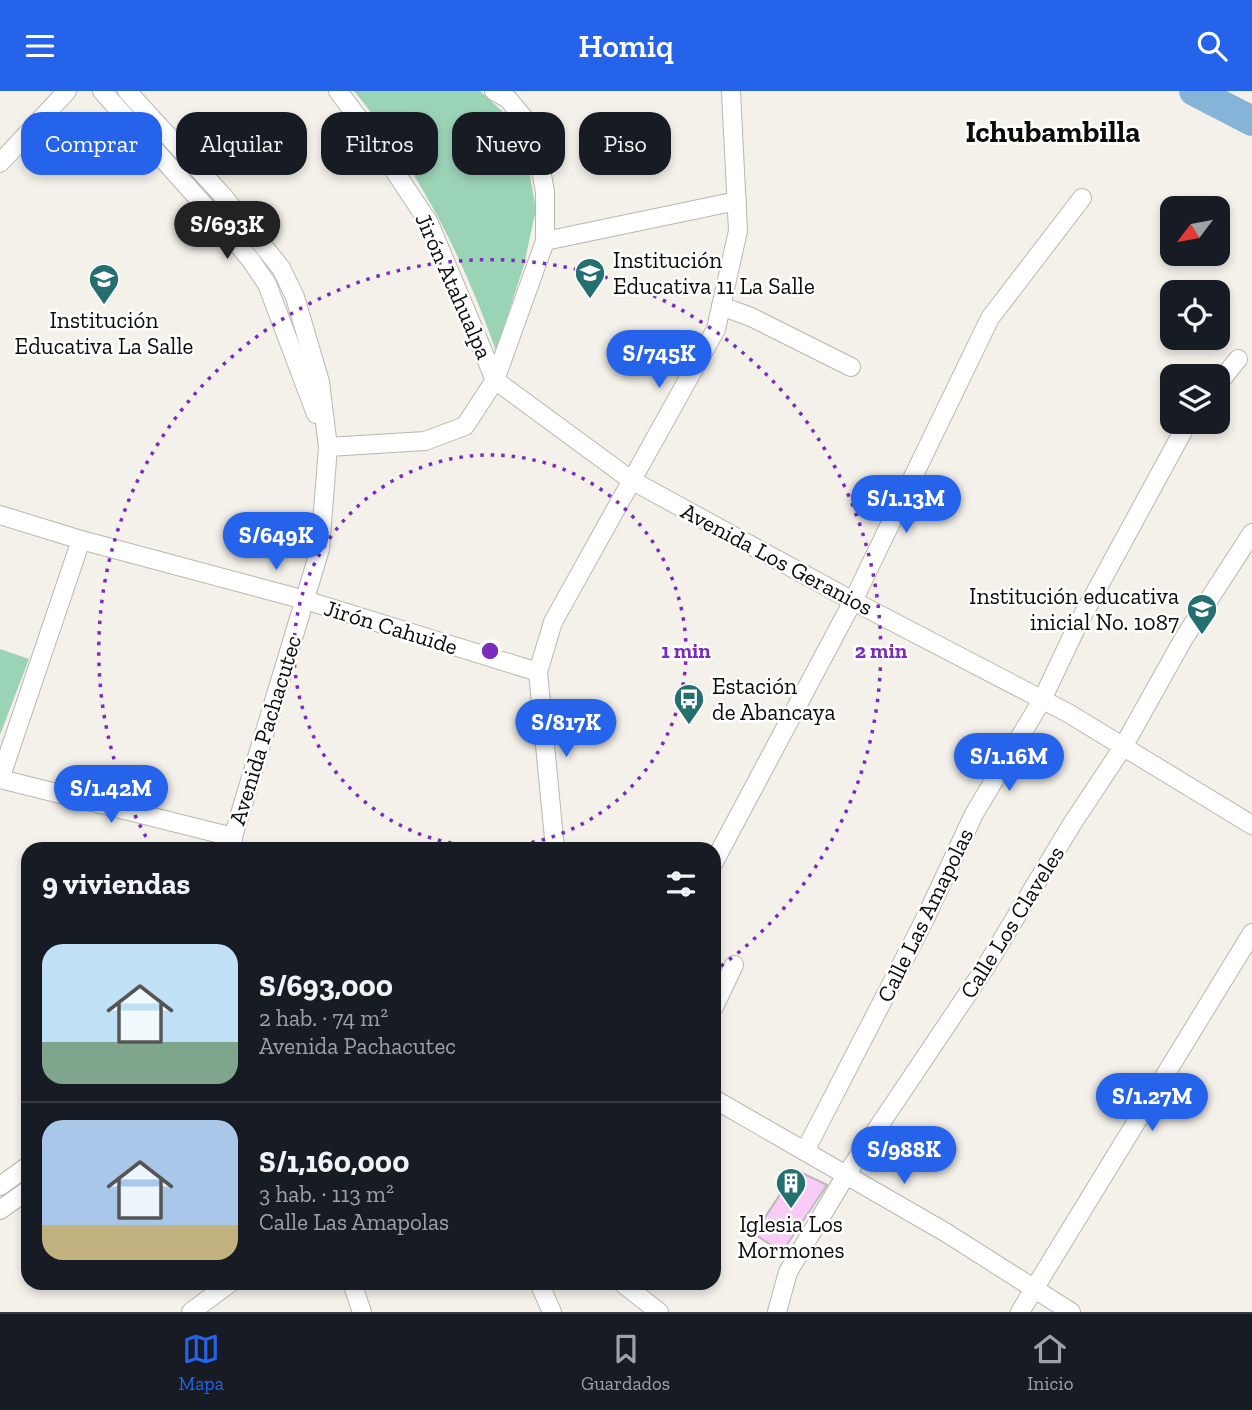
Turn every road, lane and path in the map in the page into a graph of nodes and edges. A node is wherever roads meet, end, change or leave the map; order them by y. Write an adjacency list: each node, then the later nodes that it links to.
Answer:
1 (68, 91): 7 (street)
2 (102, 91): 17 (street, Avenida Pachacutec)
3 (127, 91): 17 (street, Avenida Pachacutec)
4 (338, 91): 15 (street, Jirón Atahualpa)
5 (494, 91): 10 (street)
6 (732, 91): 9 (street)
7 (0, 163)
8 (1082, 198): 23 (street)
9 (737, 201): 10 (street); 11 (street)
10 (545, 241): 15 (street)
11 (721, 306): 13 (street); 18 (street)
12 (1238, 359): 14 (street)
13 (851, 367)
14 (1230, 369)
15 (495, 380): 17 (street); 18 (street, Avenida Los Geranios)
16 (1181, 434): 25 (street, Calle Las Amapolas)
17 (328, 447): 22 (street, Avenida Pachacutec)
18 (631, 479): 23 (street, Avenida Los Geranios); 24 (street)
19 (0, 515): 21 (street, Jirón Cahuide)
20 (1252, 533): 26 (street, Calle Los Claveles)
21 (81, 540): 22 (street, Jirón Cahuide); 27 (street)
22 (305, 600): 24 (street, Jirón Cahuide); 30 (street, Avenida Pachacutec)
23 (853, 601): 25 (street, Avenida Los Geranios); 32 (street)
24 (538, 672): 31 (street)
25 (1042, 700): 26 (street, Avenida Los Geranios); 37 (street, Calle Las Amapolas)
26 (1123, 747): 28 (street, Avenida Los Geranios); 39 (street, Calle Los Claveles)
27 (0, 779): 29 (street)
28 (1252, 825)
29 (228, 842)
30 (232, 842)
31 (554, 842)
32 (721, 849)
33 (1252, 933): 43 (street)
34 (734, 965): 35 (street)
35 (721, 992)
36 (721, 1103): 37 (street)
37 (805, 1150): 39 (street)
38 (21, 1171): 40 (street)
39 (846, 1175): 43 (street); 52 (street, Calle Los Claveles)
40 (0, 1186)
41 (21, 1195): 42 (street)
42 (0, 1210)
43 (1035, 1289): 53 (street); 54 (street)
44 (221, 1290): 48 (street)
45 (354, 1290): 49 (street)
46 (542, 1290): 50 (street)
47 (631, 1290): 51 (street)
48 (191, 1312)
49 (362, 1312)
50 (552, 1312)
51 (659, 1312)
52 (777, 1312)
53 (1020, 1312)
54 (1071, 1312)

